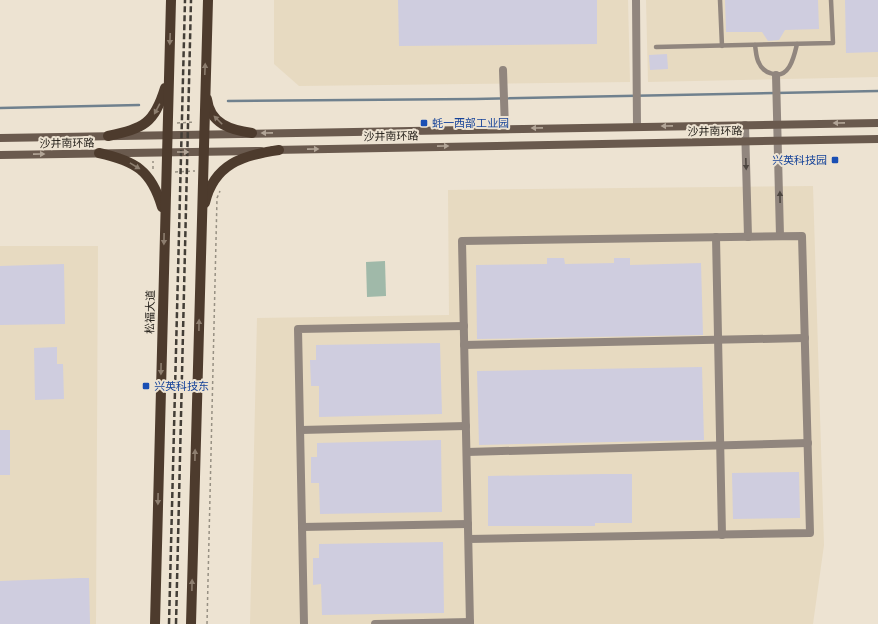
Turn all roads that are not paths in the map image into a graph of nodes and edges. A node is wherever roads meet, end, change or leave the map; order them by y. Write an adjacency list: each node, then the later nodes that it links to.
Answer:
1 (171, 0): 11 (main road, 松福大道, one-way to 11)
2 (208, 0): 13 (main road, one-way to 2)
3 (636, 0): 17 (street)
4 (720, 0): 8 (lane)
5 (831, 0): 6 (lane)
6 (797, 44): 7 (lane); 12 (lane)
7 (755, 45): 8 (lane); 12 (lane)
8 (722, 46): 9 (lane)
9 (656, 48)
10 (503, 70): 18 (street)
11 (169, 72): 21 (main road, 松福大道); 22 (main road, one-way to 22)
12 (776, 75): 15 (street)
13 (205, 87): 19 (main road, one-way to 13); 20 (main road)
14 (878, 123): 15 (main road, 沙井南环路, one-way to 15)
15 (778, 124): 16 (main road, 沙井南环路); 26 (street)
16 (745, 125): 17 (main road, 沙井南环路, one-way to 17); 25 (street)
17 (637, 126): 18 (main road, 沙井南环路, one-way to 18)
18 (505, 129): 19 (main road, 沙井南环路, one-way to 19)
19 (252, 133): 20 (main road, 沙井南环路)
20 (203, 134): 21 (main road, 沙井南环路); 29 (main road)
21 (167, 135): 22 (main road, 沙井南环路); 28 (main road, 松福大道)
22 (108, 136): 23 (main road, 沙井南环路)
23 (0, 138)
24 (878, 139): 26 (main road, 沙井南环路)
25 (745, 141): 26 (main road, 沙井南环路); 27 (main road, 沙井南环路, one-way to 25); 34 (street, one-way to 34)
26 (778, 141): 35 (street, one-way to 26)
27 (279, 150): 29 (main road, 沙井南环路); 33 (main road)
28 (166, 152): 29 (main road, 沙井南环路, one-way to 29); 30 (main road, 沙井南环路); 32 (main road, 松福大道)
29 (203, 152): 33 (main road)
30 (99, 153): 31 (main road, 沙井南环路, one-way to 30); 32 (main road, one-way to 32)
31 (0, 155)
32 (165, 215): 51 (main road, 松福大道, one-way to 51)
33 (201, 218): 52 (main road, one-way to 33)
34 (748, 236): 35 (street); 36 (street)
35 (780, 236): 38 (street)
36 (716, 237): 37 (street); 39 (street)
37 (464, 326): 40 (street); 42 (street)
38 (805, 338): 39 (street); 43 (street)
39 (717, 340): 40 (street); 44 (street)
40 (464, 345): 41 (street)
41 (466, 426): 42 (street); 45 (street)
42 (300, 430): 47 (street)
43 (808, 442): 44 (street); 48 (street)
44 (720, 446): 45 (street); 48 (street)
45 (467, 452): 46 (street)
46 (468, 524): 47 (street); 49 (street)
47 (302, 527): 53 (street)
48 (722, 535): 49 (street)
49 (469, 540): 50 (street)
50 (470, 623): 54 (street)
51 (155, 624)
52 (191, 624)
53 (304, 624)
54 (375, 624)

